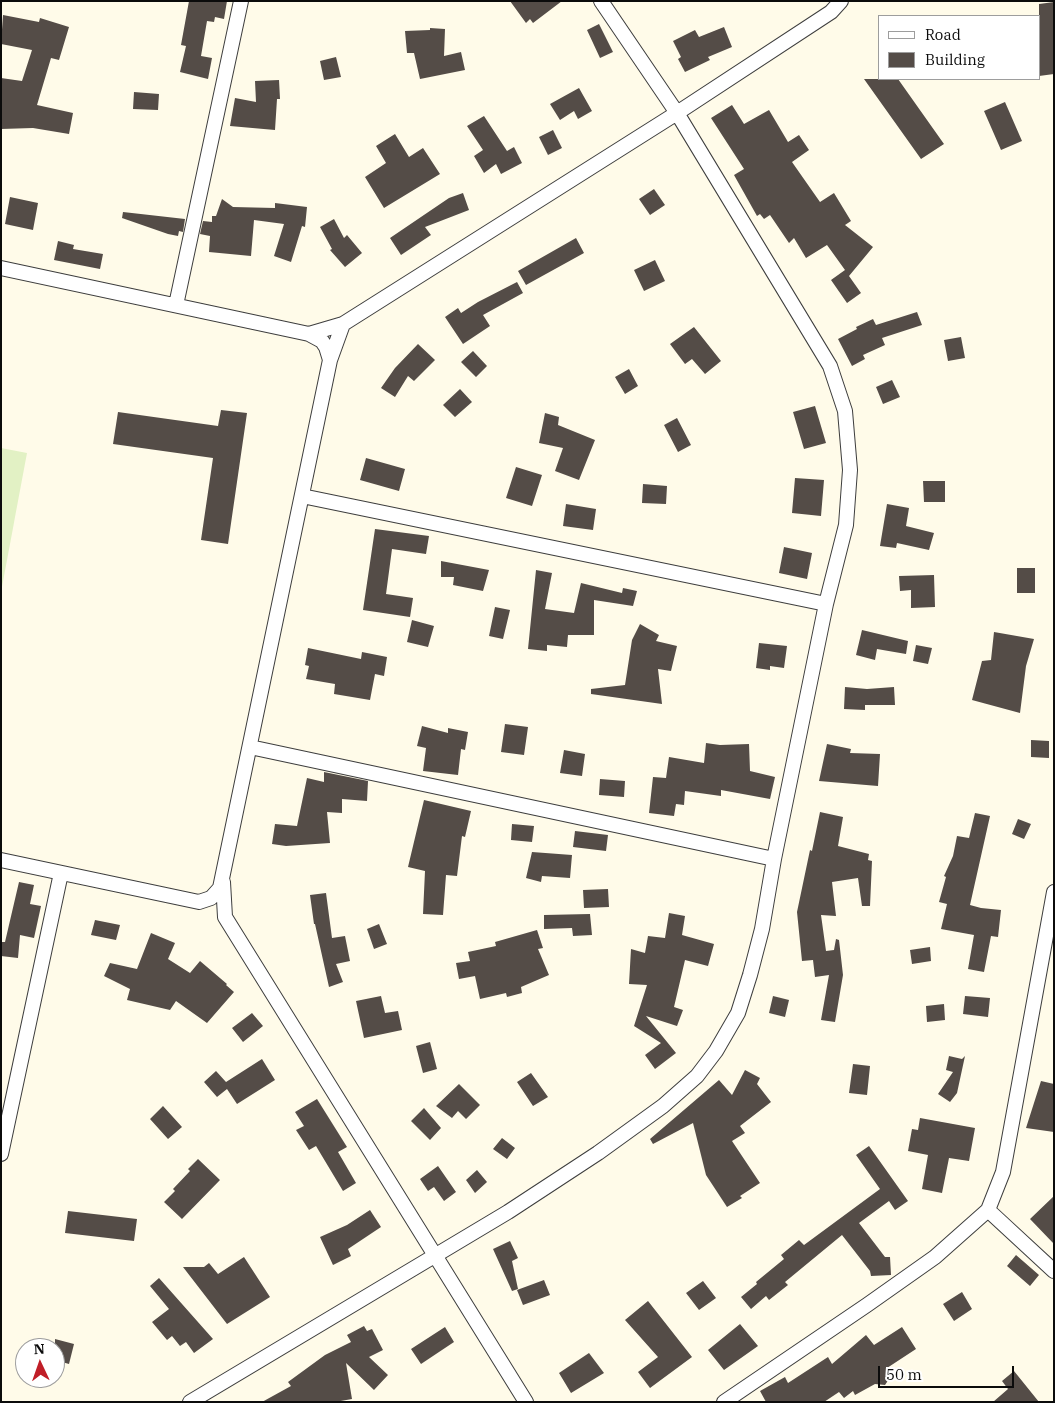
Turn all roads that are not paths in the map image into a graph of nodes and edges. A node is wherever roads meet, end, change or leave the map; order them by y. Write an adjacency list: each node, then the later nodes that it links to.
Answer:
1 (241, 1): 6 (street)
2 (601, 1): 4 (street)
3 (841, 1): 4 (street)
4 (677, 113): 7 (street); 11 (street)
5 (1, 268): 6 (street)
6 (176, 305): 8 (street)
7 (343, 324): 8 (street); 9 (street)
8 (309, 334): 9 (street)
9 (330, 360): 10 (street)
10 (302, 496): 11 (street); 12 (street)
11 (826, 604): 13 (street)
12 (250, 748): 13 (street); 16 (street)
13 (774, 859): 22 (street)
14 (1, 860): 15 (street)
15 (61, 873): 18 (street); 20 (street)
16 (223, 881): 18 (street); 19 (street)
17 (1054, 893): 21 (street)
18 (199, 902): 19 (street)
19 (225, 917): 22 (street)
20 (1, 1154)
21 (988, 1210): 23 (street); 26 (street)
22 (434, 1255): 24 (street); 25 (street)
23 (1054, 1272)
24 (190, 1402)
25 (526, 1402)
26 (724, 1402)

